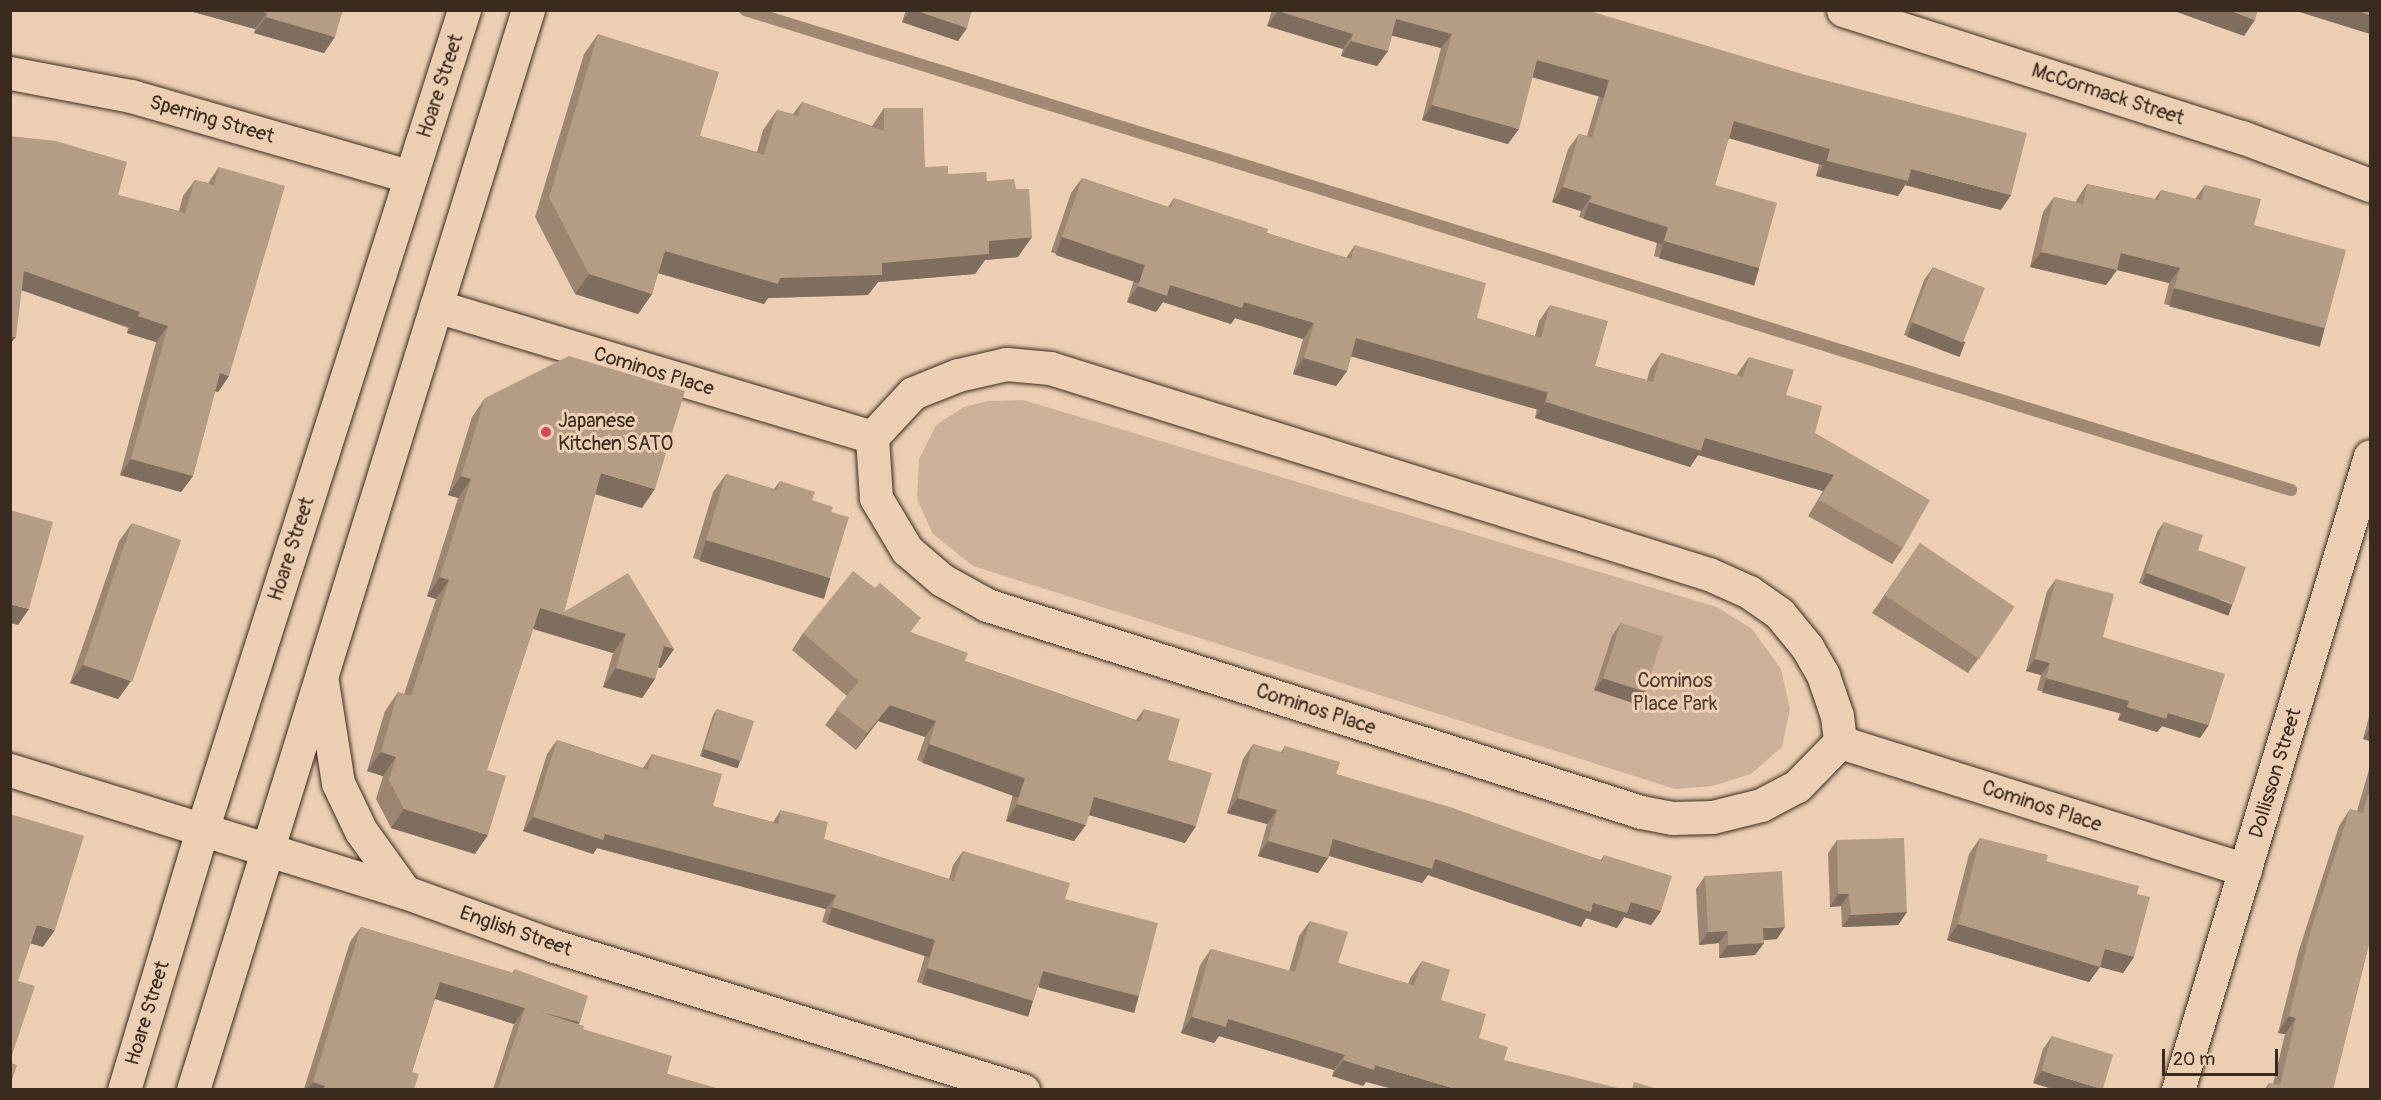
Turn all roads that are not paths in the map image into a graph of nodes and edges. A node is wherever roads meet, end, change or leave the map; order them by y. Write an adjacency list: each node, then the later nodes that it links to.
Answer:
1 (464, 10): 5 (street, Hoare Street)
2 (528, 10): 7 (street)
3 (1843, 10): 6 (street, McCormack Street)
4 (10, 73): 5 (street, Sperring Street)
5 (411, 177): 13 (street, Hoare Street)
6 (2370, 185)
7 (436, 306): 8 (street, Cominos Place); 10 (street)
8 (872, 437): 11 (street); 11 (street, Cominos Place)
9 (2370, 456): 15 (street, Dollisson Street)
10 (322, 682): 14 (street); 16 (street)
11 (1840, 742): 15 (street, Cominos Place)
12 (10, 770): 13 (street, English Street)
13 (202, 830): 14 (street, English Street); 17 (street, Hoare Street)
14 (267, 851): 16 (street, English Street); 18 (street)
15 (2245, 870): 20 (street, Dollisson Street)
16 (405, 892): 19 (street, English Street)
17 (124, 1089)
18 (193, 1089)
19 (1023, 1089)
20 (2178, 1089)

